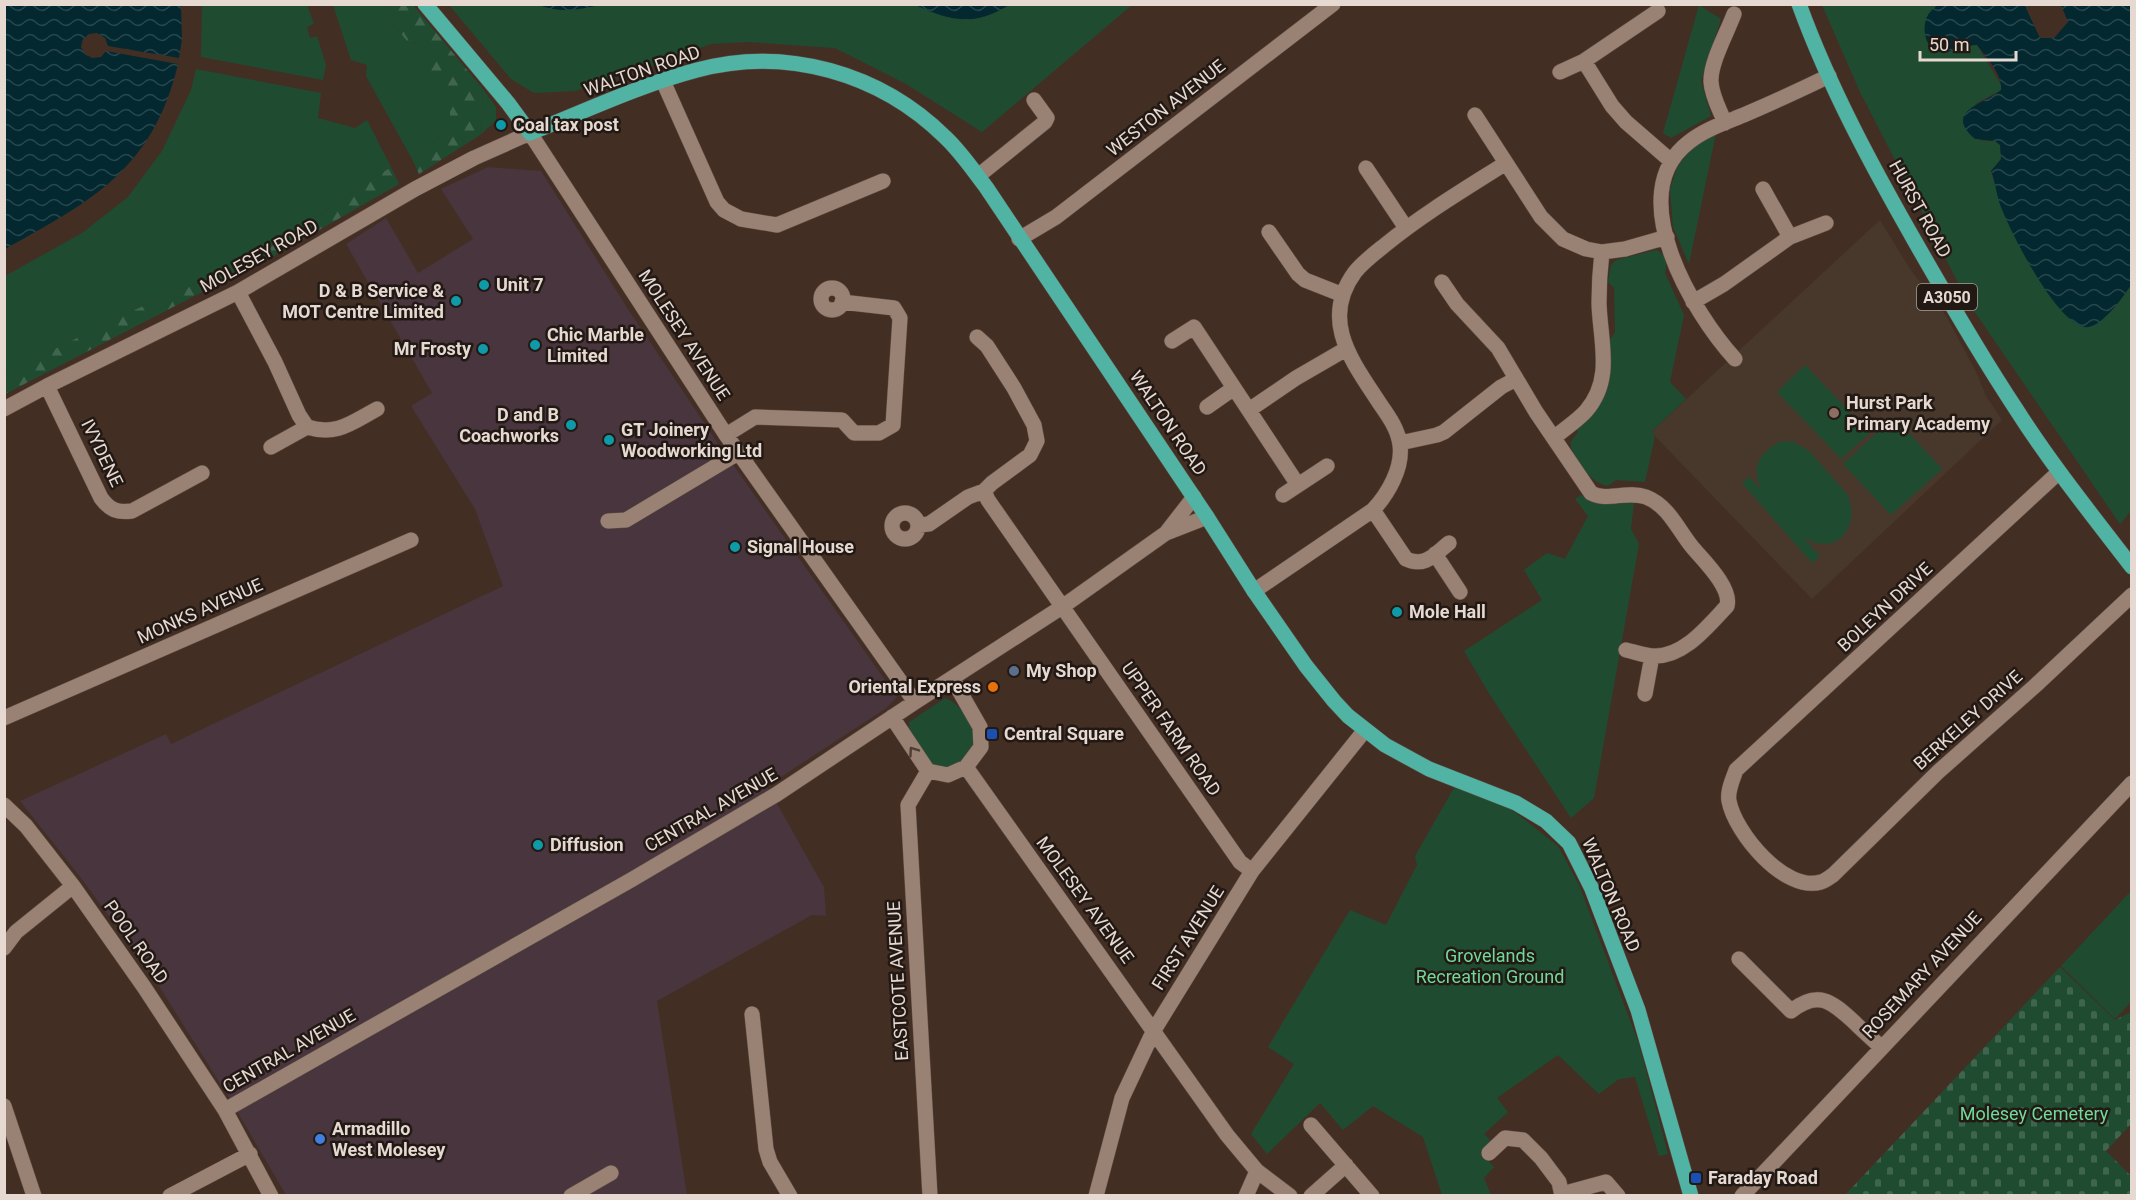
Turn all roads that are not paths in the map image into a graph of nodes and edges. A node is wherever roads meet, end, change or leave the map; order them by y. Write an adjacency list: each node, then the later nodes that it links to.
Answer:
1 (425, 4): 13 (main road)
2 (1333, 4): 25 (street, WESTON AVENUE)
3 (1799, 4): 8 (main road, HURST ROAD / A3050)
4 (1658, 11): 6 (street)
5 (1734, 14): 12 (street)
6 (1584, 61): 7 (street); 14 (street)
7 (1560, 72)
8 (1829, 76): 12 (street); 50 (main road, HURST ROAD / A3050)
9 (663, 81): 13 (main road, WALTON ROAD); 17 (main road, WALTON ROAD); 18 (street)
10 (1034, 100): 17 (street)
11 (1475, 115): 15 (street)
12 (1725, 123): 14 (street)
13 (530, 133): 28 (street, MOLESEY ROAD); 44 (street, MOLESEY AVENUE)
14 (1671, 161): 23 (street)
15 (1506, 163): 21 (street); 26 (street)
16 (1366, 168): 21 (street)
17 (978, 176): 25 (main road, WALTON ROAD)
18 (884, 181)
19 (1764, 189): 24 (street)
20 (1826, 223): 24 (street)
21 (1406, 228): 29 (street)
22 (1269, 232): 29 (street)
23 (1667, 237): 26 (street); 31 (street)
24 (1790, 237): 31 (street)
25 (1019, 238): 55 (main road, WALTON ROAD)
26 (1602, 252): 45 (street)
27 (1442, 282): 36 (street)
28 (238, 292): 37 (street, MOLESEY ROAD); 43 (street)
29 (1343, 294): 34 (street)
30 (842, 302): 44 (street)
31 (1694, 302): 35 (street)
32 (977, 337): 53 (street)
33 (1172, 341): 38 (street)
34 (1346, 349): 42 (street); 46 (street)
35 (1736, 359)
36 (1516, 379): 45 (street); 46 (street)
37 (47, 386): 40 (street, MOLESEY ROAD); 51 (street, IVYDENE)
38 (1234, 388): 39 (street); 42 (street)
39 (1207, 407)
40 (4, 409)
41 (377, 410): 43 (street)
42 (1249, 410): 52 (street)
43 (307, 427): 47 (street)
44 (726, 435): 48 (street, MOLESEY AVENUE)
45 (1554, 438): 70 (street)
46 (1400, 442): 56 (street)
47 (271, 447)
48 (738, 453): 58 (street); 73 (street, MOLESEY AVENUE)
49 (1327, 466): 52 (street)
50 (2059, 472): 64 (main road, HURST ROAD / A3050); 82 (street, BOLEYN DRIVE)
51 (202, 473)
52 (1298, 485): 54 (street)
53 (984, 491): 59 (street); 68 (street, UPPER FARM ROAD)
54 (1283, 495)
55 (1194, 496): 57 (main road, WALTON ROAD); 60 (street, CENTRAL AVENUE)
56 (1373, 510): 63 (street); 65 (street)
57 (1208, 517): 60 (street, CENTRAL AVENUE); 65 (main road, WALTON ROAD)
58 (608, 521)
59 (919, 525)
60 (1166, 533): 68 (street, CENTRAL AVENUE)
61 (411, 540): 75 (street, MONKS AVENUE)
62 (1449, 543): 63 (street)
63 (1435, 554): 66 (street)
64 (2132, 567)
65 (1254, 591): 76 (main road, WALTON ROAD)
66 (1460, 592)
67 (2132, 596): 82 (street, BERKELEY DRIVE)
68 (1062, 607): 71 (street, CENTRAL AVENUE); 81 (street, UPPER FARM ROAD)
69 (1626, 650): 70 (street)
70 (1652, 656): 72 (street)
71 (952, 678): 73 (street, CENTRAL AVENUE); 77 (street)
72 (1645, 694)
73 (915, 702): 74 (street, CENTRAL AVENUE)
74 (892, 717): 78 (street, one-way to 74); 90 (street, CENTRAL AVENUE)
75 (4, 718)
76 (1365, 730): 81 (street, FIRST AVENUE); 110 (main road, WALTON ROAD)
77 (966, 767): 78 (street); 87 (street, MOLESEY AVENUE)
78 (928, 771): 103 (street, EASTCOTE AVENUE)
79 (2132, 783): 88 (street, ROSEMARY AVENUE)
80 (4, 805): 83 (street, POOL ROAD)
81 (1252, 871): 87 (street, FIRST AVENUE)
82 (1833, 875)
83 (73, 886): 84 (street); 90 (street, POOL ROAD)
84 (4, 948)
85 (1738, 959): 88 (street)
86 (752, 1014): 102 (street)
87 (1154, 1030): 95 (street, MOLESEY AVENUE); 104 (street, FIRST AVENUE)
88 (1881, 1047): 111 (street, ROSEMARY AVENUE)
89 (4, 1106): 98 (street)
90 (225, 1110): 93 (street, POOL ROAD)
91 (1311, 1125): 94 (street)
92 (1489, 1153): 97 (street)
93 (250, 1155): 99 (street); 100 (street, POOL ROAD)
94 (1346, 1165): 107 (street); 108 (street)
95 (1257, 1171): 105 (street); 106 (street, MOLESEY AVENUE)
96 (611, 1173): 101 (street)
97 (1562, 1195): 109 (street)
98 (34, 1196)
99 (170, 1196)
100 (271, 1196)
101 (571, 1196)
102 (790, 1196)
103 (930, 1196)
104 (1096, 1196)
105 (1246, 1196)
106 (1290, 1196)
107 (1311, 1196)
108 (1372, 1196)
109 (1618, 1196)
110 (1692, 1196)
111 (1742, 1196)

